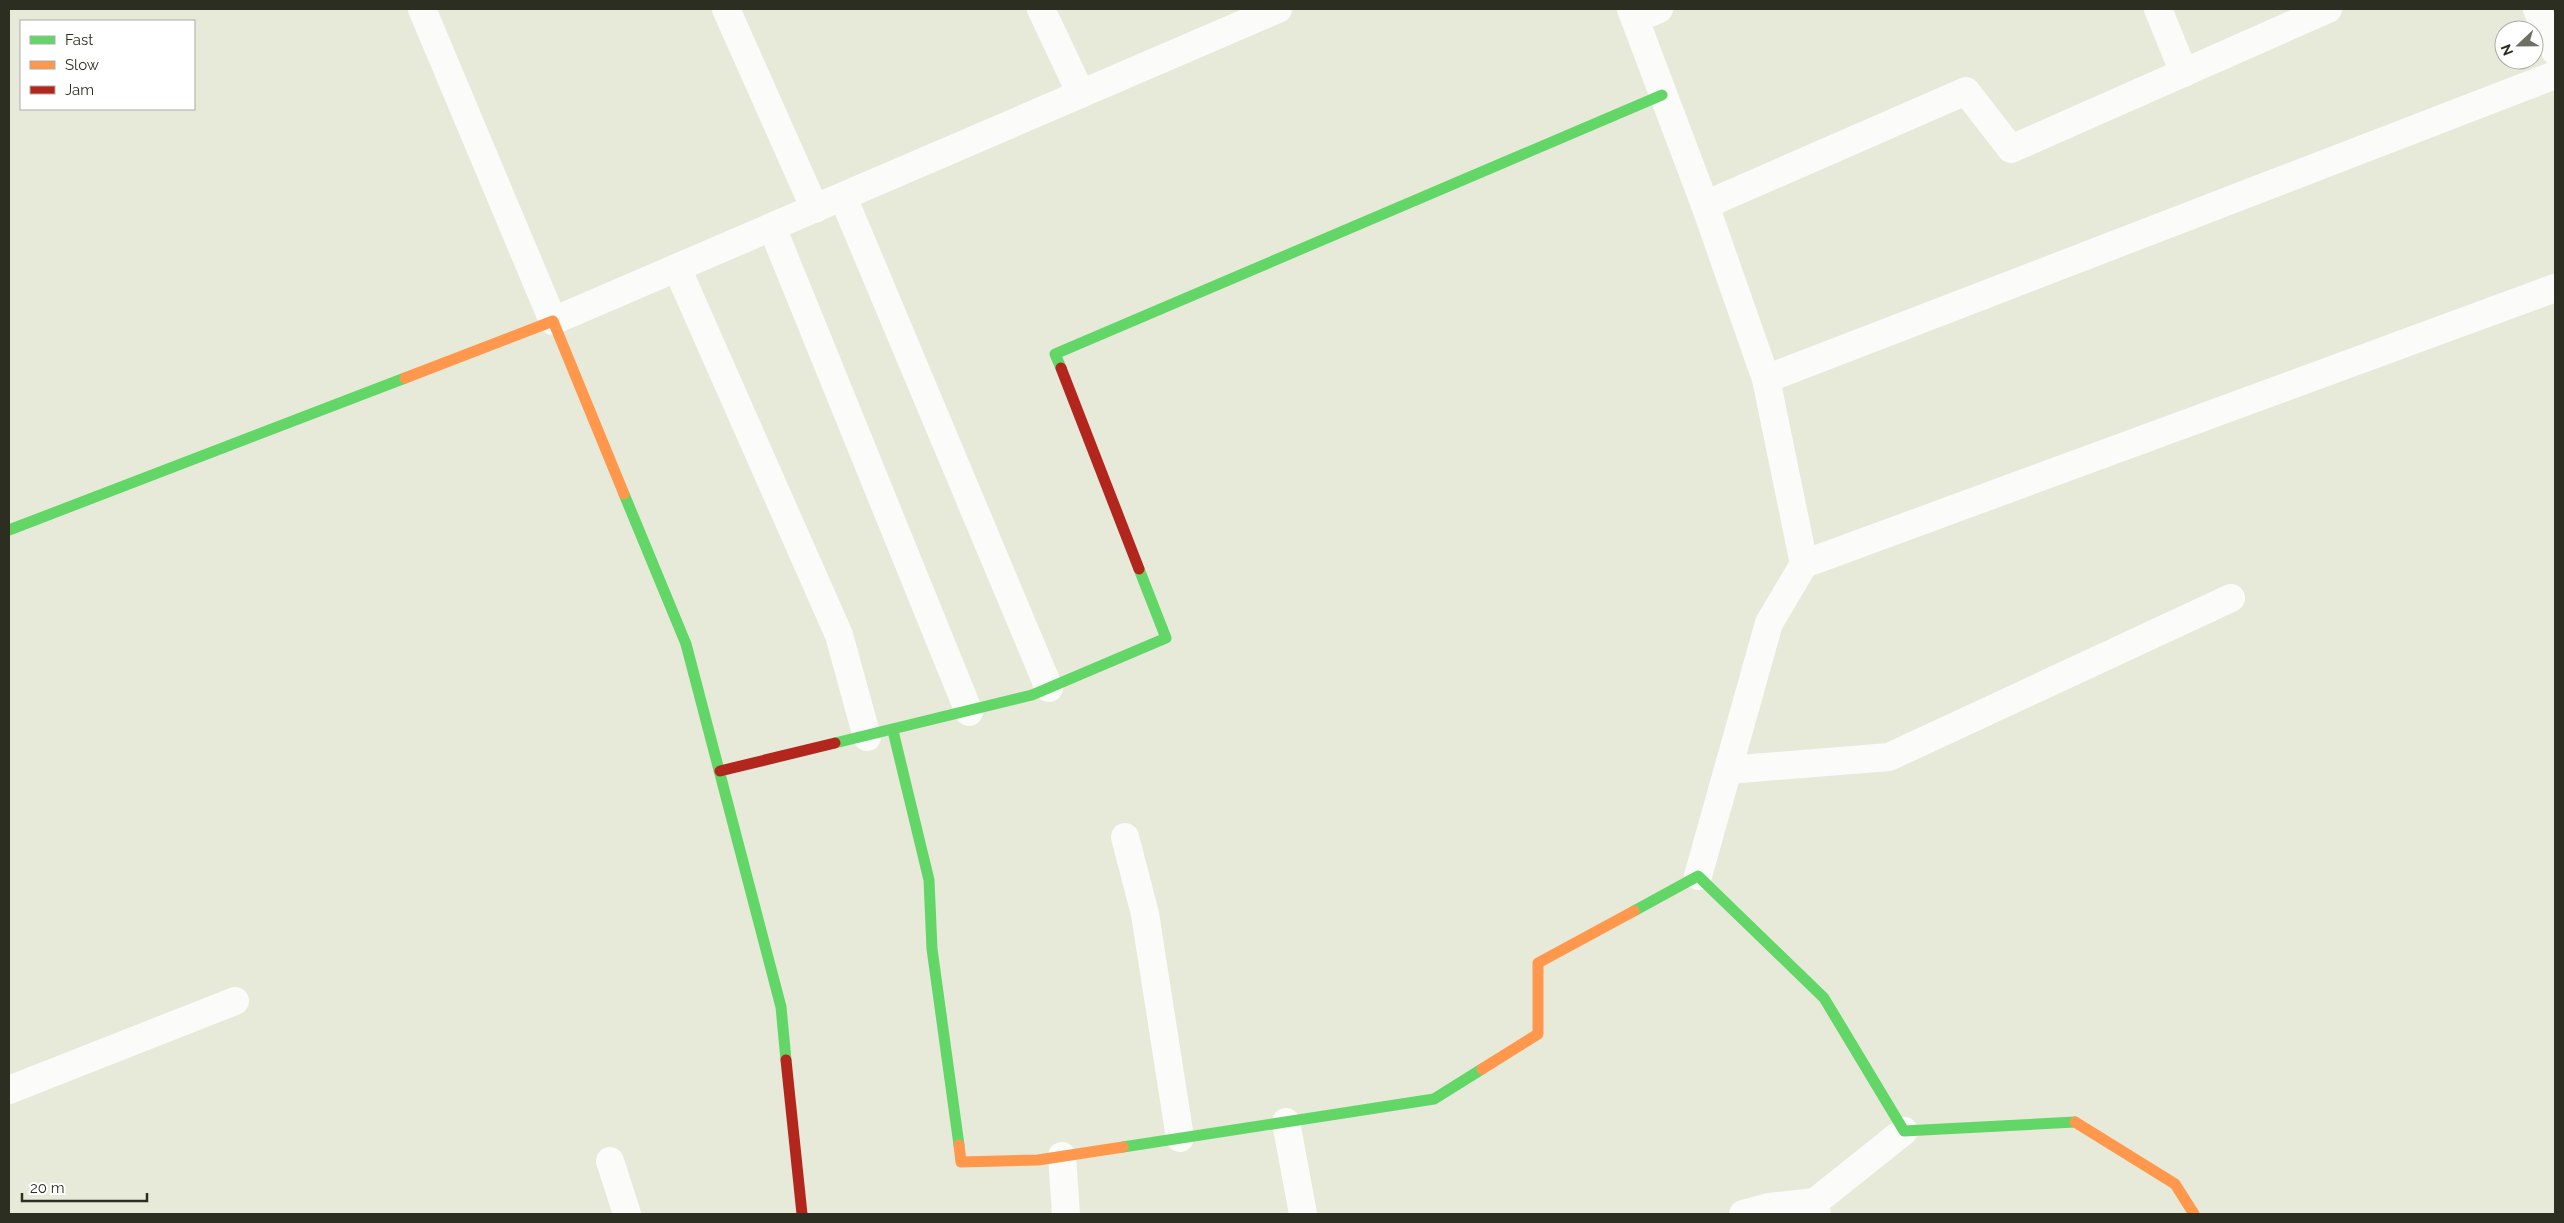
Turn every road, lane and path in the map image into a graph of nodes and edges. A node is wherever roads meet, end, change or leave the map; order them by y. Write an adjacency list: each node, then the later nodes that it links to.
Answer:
1 (422, 9): 21 (street)
2 (726, 9): 17 (street)
3 (1041, 9): 13 (street)
4 (1278, 9): 13 (street)
5 (1659, 9): 9 (street)
6 (2158, 9): 11 (street)
7 (2328, 9): 11 (street)
8 (2537, 9): 10 (street)
9 (1633, 14): 14 (street)
10 (2555, 52)
11 (2184, 73): 16 (street)
12 (2555, 75): 22 (street)
13 (1081, 94): 15 (street)
14 (1662, 95): 16 (street); 26 (street)
15 (843, 197): 17 (street); 26 (street)
16 (1705, 205): 22 (street)
17 (815, 209): 18 (street)
18 (772, 227): 19 (street); 27 (street)
19 (677, 268): 21 (street); 29 (street)
20 (2555, 288): 24 (street)
21 (553, 321): 23 (street); 31 (street)
22 (1766, 379): 24 (street)
23 (9, 530)
24 (1804, 564): 30 (street)
25 (2231, 598): 30 (street)
26 (1050, 688): 27 (street)
27 (969, 712): 28 (street)
28 (894, 731): 29 (street); 39 (street)
29 (867, 737): 31 (street)
30 (1728, 770): 33 (street)
31 (720, 771): 43 (street)
32 (1124, 837): 38 (street)
33 (1698, 876): 36 (street); 37 (street)
34 (236, 1001): 35 (street)
35 (9, 1090)
36 (1286, 1122): 38 (street); 45 (street)
37 (1904, 1131): 41 (street); 47 (street)
38 (1180, 1138): 39 (street)
39 (1062, 1156): 44 (street)
40 (610, 1161): 42 (street)
41 (1816, 1208): 46 (street)
42 (627, 1214)
43 (802, 1214)
44 (1066, 1214)
45 (1303, 1214)
46 (1743, 1214)
47 (2194, 1214)

